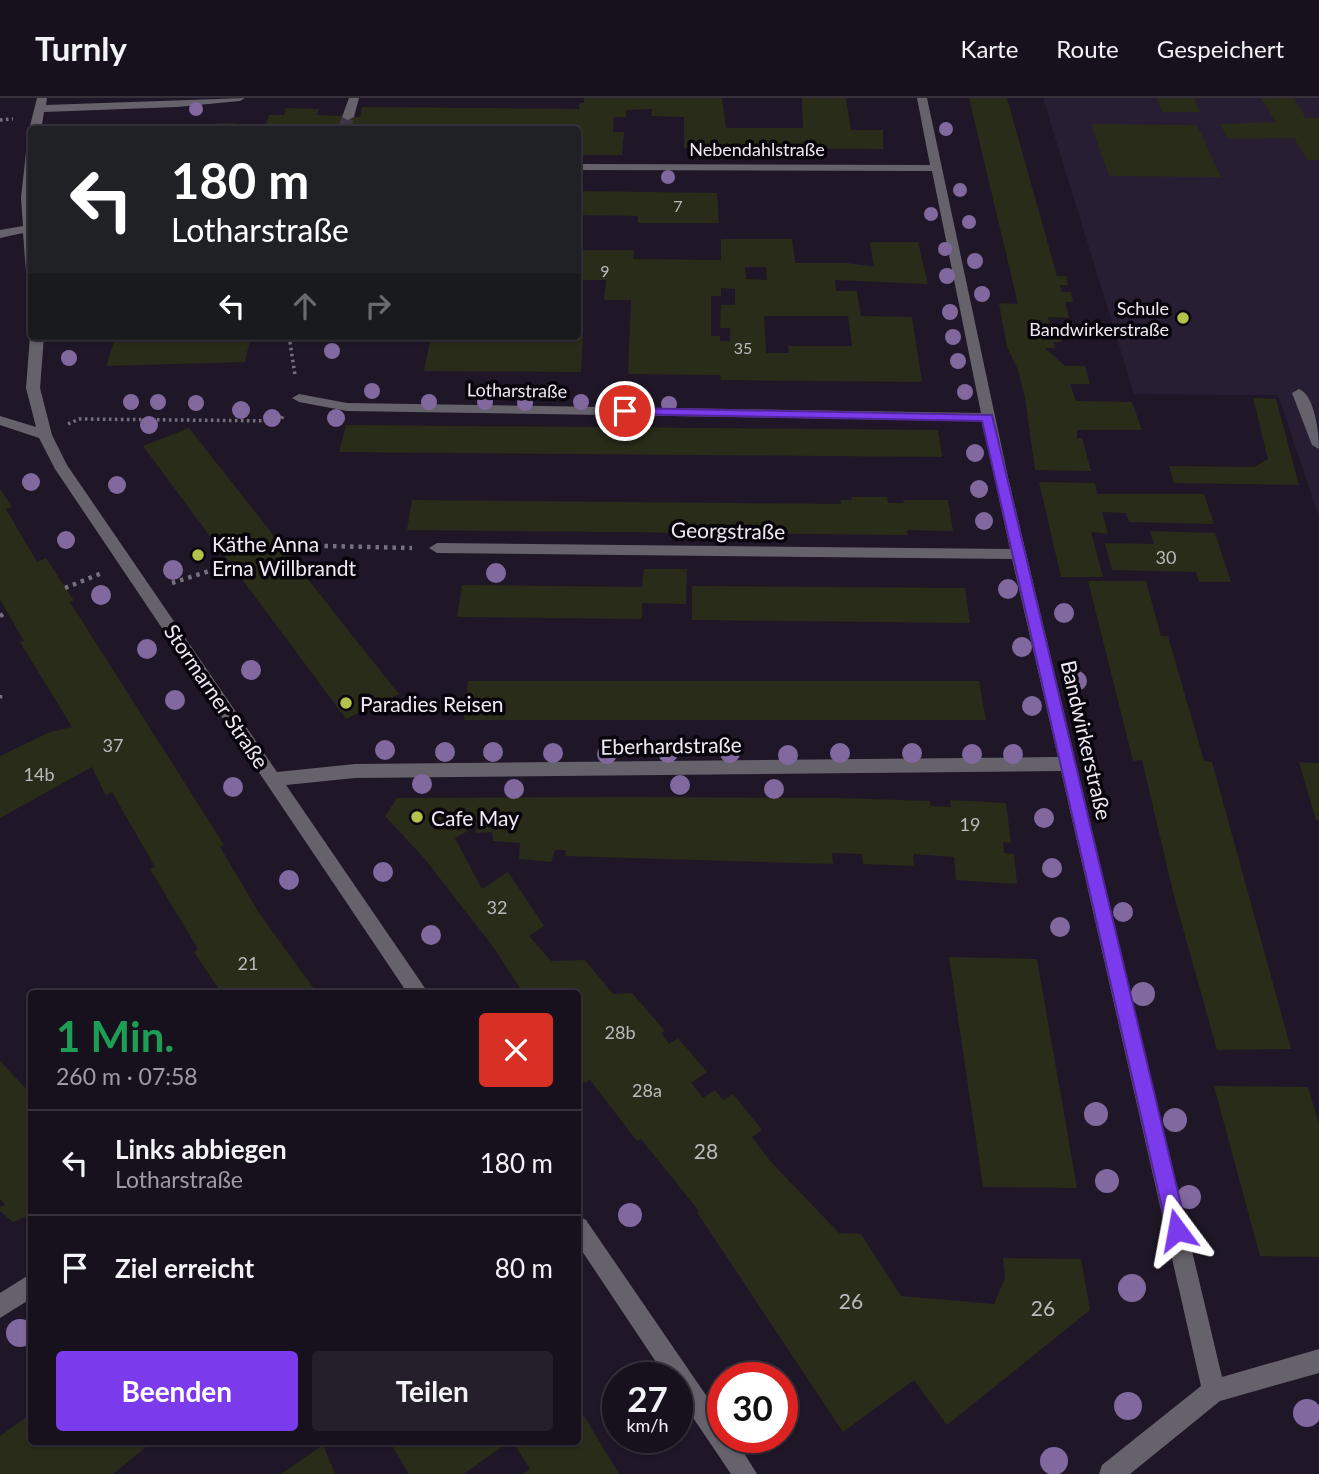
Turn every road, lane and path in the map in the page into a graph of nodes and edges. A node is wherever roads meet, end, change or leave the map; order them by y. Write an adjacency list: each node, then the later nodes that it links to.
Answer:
1 (240, 98): 4 (street)
2 (354, 98): 5 (street)
3 (922, 98): 8 (street, Bandwirkerstraße)
4 (41, 104): 6 (street)
5 (348, 117)
6 (36, 126)
7 (581, 167): 8 (street, Nebendahlstraße)
8 (936, 168): 15 (street, Bandwirkerstraße)
9 (28, 229): 10 (street)
10 (0, 234)
11 (37, 340): 17 (street, Stormarner Straße)
12 (290, 340): 14 (path)
13 (1299, 393): 18 (street)
14 (299, 398): 15 (street, Lotharstraße); 17 (path)
15 (987, 418): 21 (street, Bandwirkerstraße)
16 (0, 420): 17 (street)
17 (45, 435): 22 (street, Stormarner Straße)
18 (1319, 445)
19 (282, 545): 20 (path)
20 (437, 548): 21 (street, Georgstraße)
21 (1019, 554): 30 (street, Bandwirkerstraße)
22 (125, 562): 24 (path); 25 (street, Stormarner Straße)
23 (231, 564): 25 (path)
24 (65, 588)
25 (146, 591): 31 (street, Stormarner Straße)
26 (7, 612): 27 (path)
27 (0, 616)
28 (0, 695): 29 (path)
29 (0, 702)
30 (1069, 764): 31 (street, Eberhardstraße); 37 (street, Bandwirkerstraße)
31 (274, 779): 32 (street, Stormarner Straße)
32 (416, 990)
33 (581, 1231): 38 (street)
34 (28, 1287): 35 (street)
35 (0, 1307)
36 (1319, 1361): 37 (street)
37 (1214, 1391): 39 (street)
38 (745, 1474)
39 (1111, 1474)

